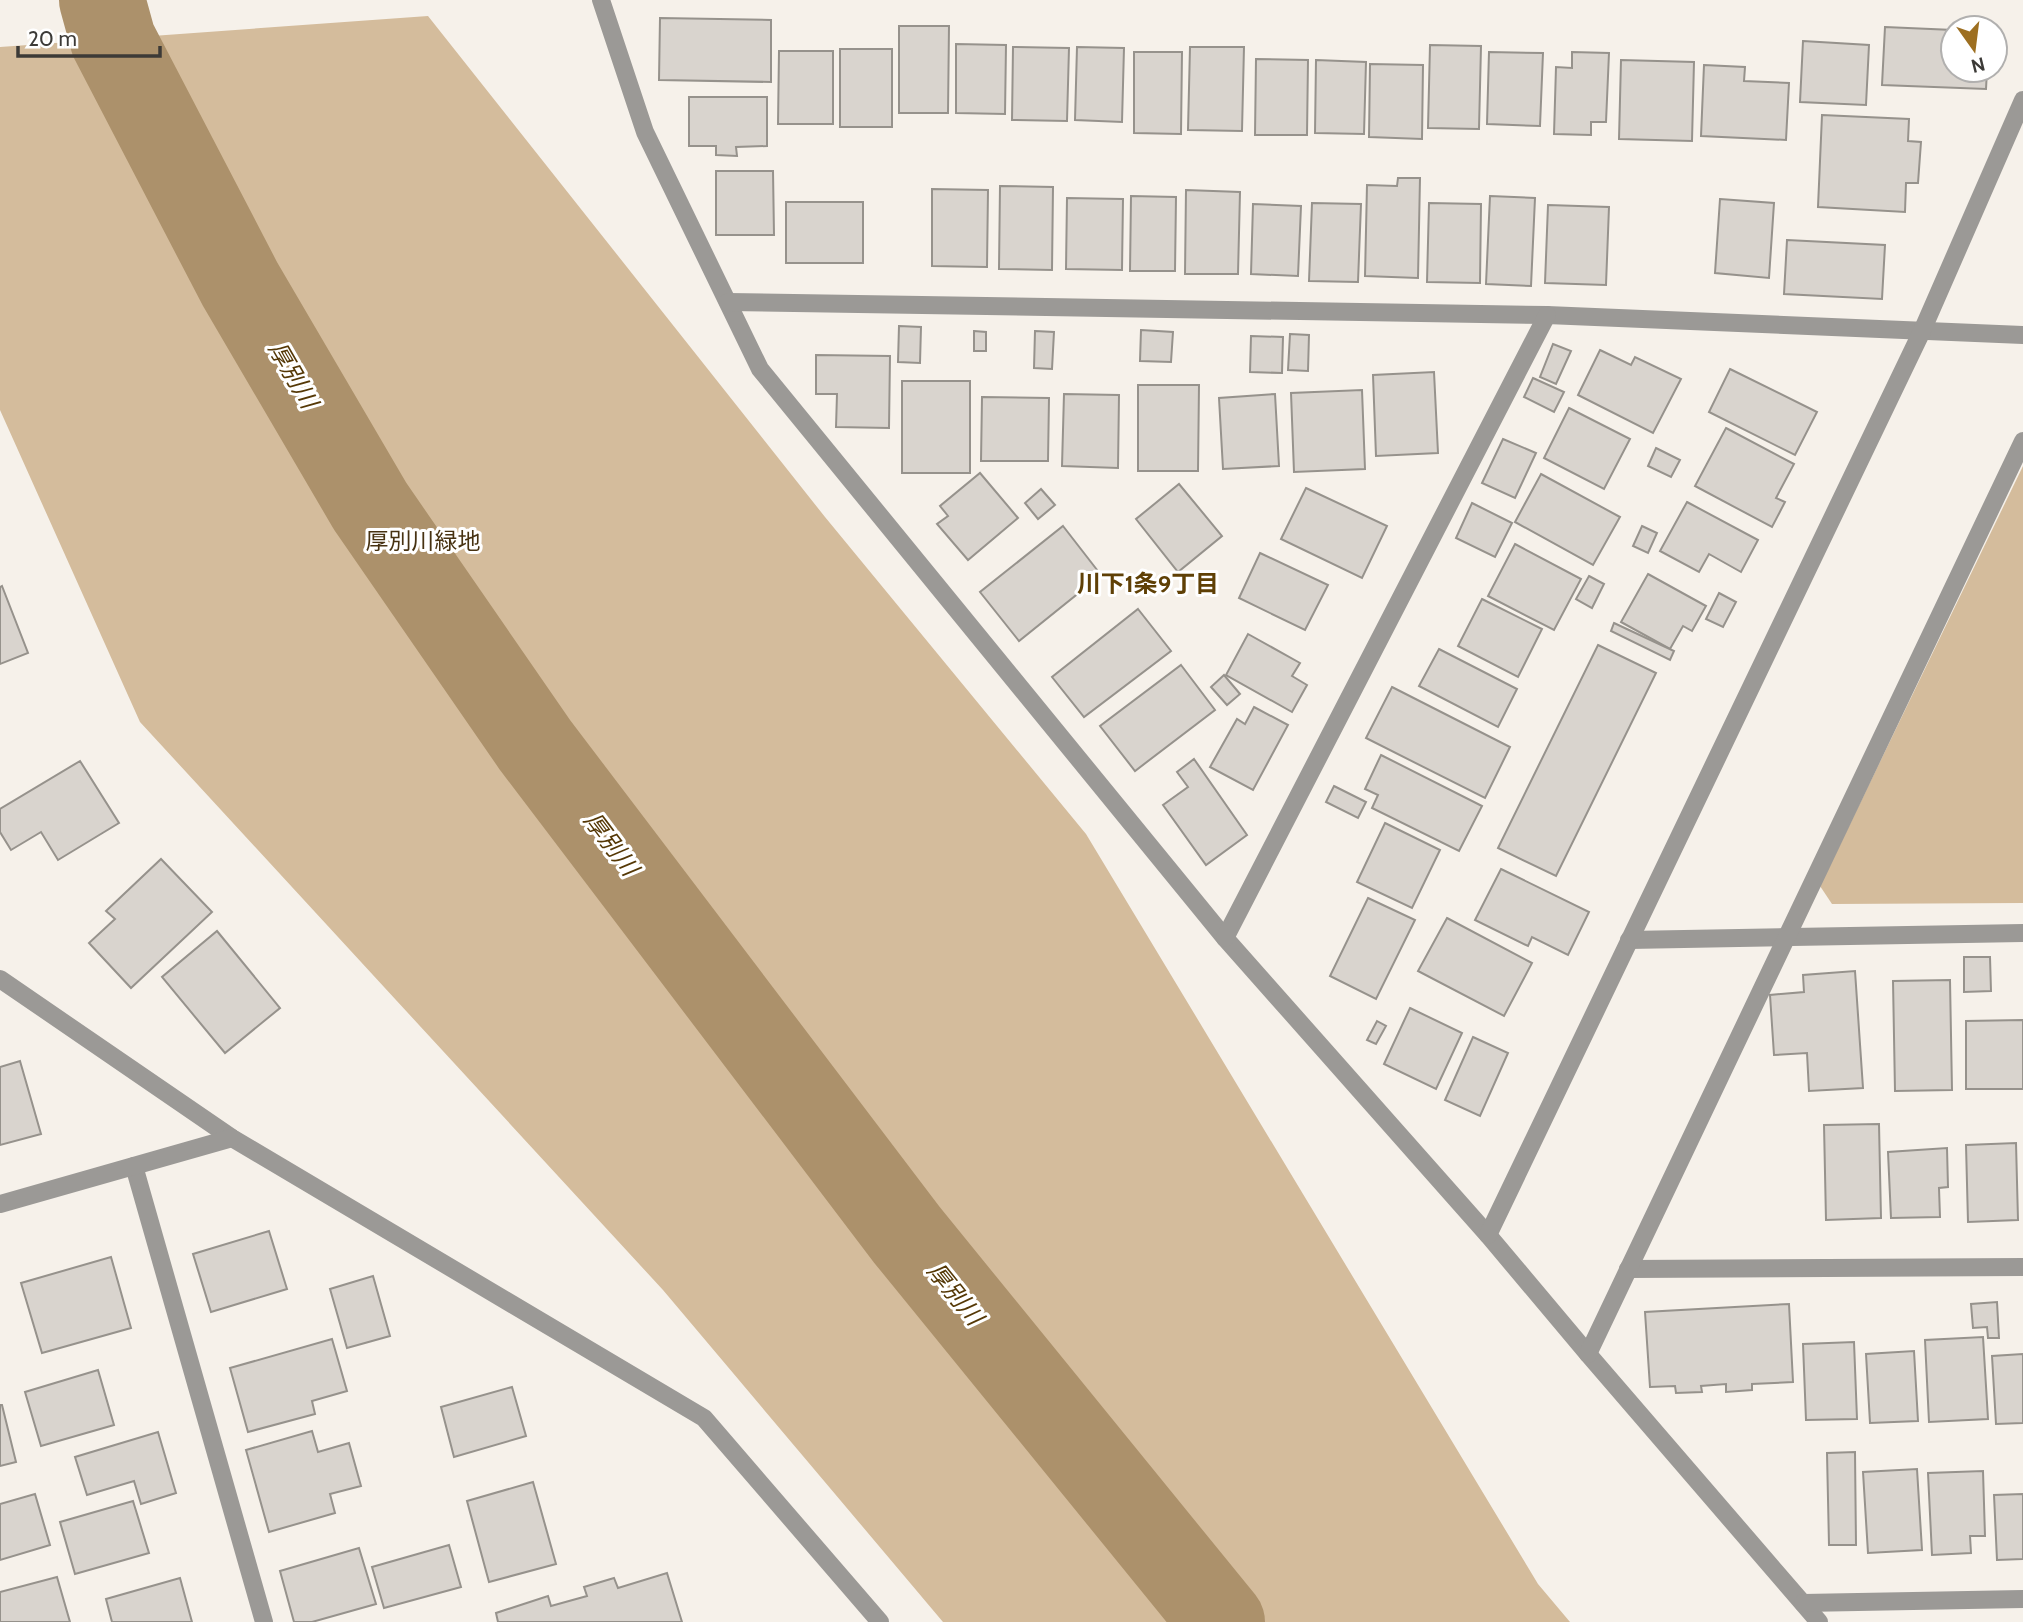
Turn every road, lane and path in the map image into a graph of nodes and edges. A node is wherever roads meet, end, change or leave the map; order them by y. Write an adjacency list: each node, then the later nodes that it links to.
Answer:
1 (601, 0): 3 (street)
2 (2023, 100): 5 (street)
3 (728, 302): 4 (street); 10 (street)
4 (1547, 315): 5 (street); 10 (street)
5 (1922, 331): 6 (street); 11 (street)
6 (2023, 335)
7 (2023, 441): 9 (street)
8 (2023, 933): 9 (street)
9 (1787, 937): 11 (street); 18 (street)
10 (1225, 938): 16 (street)
11 (1629, 940): 16 (street)
12 (0, 979): 13 (street)
13 (232, 1138): 14 (street); 23 (street)
14 (134, 1166): 15 (street); 22 (street)
15 (0, 1204)
16 (1488, 1235): 19 (street)
17 (2023, 1267): 18 (street)
18 (1628, 1269): 19 (street)
19 (1588, 1354): 21 (street)
20 (2023, 1599): 21 (street)
21 (1803, 1603): 24 (street)
22 (264, 1622)
23 (880, 1622)
24 (1819, 1622)

